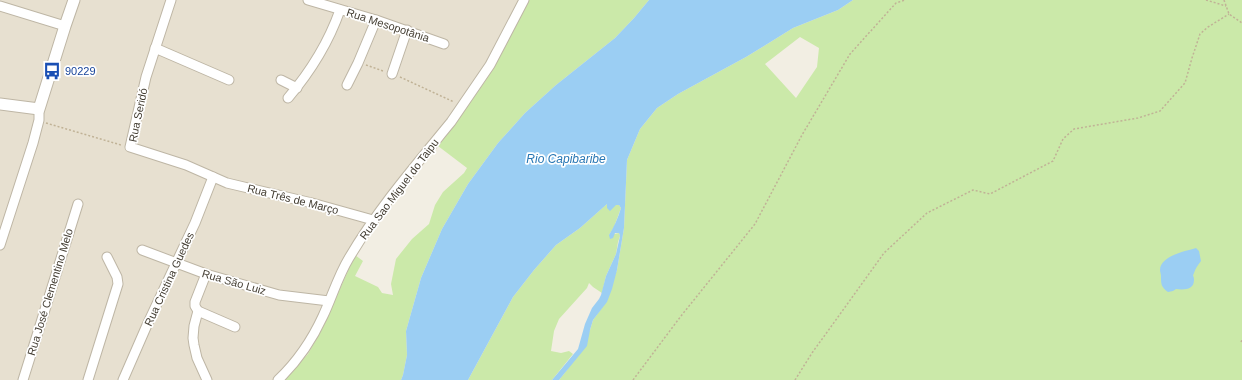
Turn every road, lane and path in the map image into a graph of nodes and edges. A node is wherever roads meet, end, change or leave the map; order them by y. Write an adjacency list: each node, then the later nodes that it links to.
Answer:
1 (74, 0): 14 (street)
2 (171, 0): 17 (street, Rua Seridó)
3 (308, 0): 10 (street, Rua Mesopotânia)
4 (524, 0): 26 (street, Rua Sao Miguel do Taipu)
5 (905, 0): 45 (path)
6 (1206, 0): 9 (path)
7 (1224, 0): 9 (path)
8 (0, 6): 14 (street)
9 (1226, 6): 11 (path)
10 (340, 10): 12 (street, Rua Mesopotânia); 23 (street)
11 (1229, 14): 13 (path); 46 (path)
12 (376, 20): 15 (street, Rua Mesopotânia); 18 (street)
13 (1242, 23)
14 (65, 26): 27 (street)
15 (407, 30): 16 (street, Rua Mesopotânia); 19 (street)
16 (444, 44)
17 (155, 48): 20 (street); 28 (street, Rua Seridó)
18 (358, 63): 19 (path); 22 (street)
19 (392, 74): 26 (path)
20 (229, 80)
21 (281, 80): 23 (street)
22 (347, 85)
23 (296, 88): 24 (street)
24 (288, 98)
25 (0, 104): 27 (street)
26 (463, 106): 31 (street, Rua Sao Miguel do Taipu)
27 (39, 115): 28 (path); 32 (street)
28 (130, 147): 29 (street, Rua Seridó)
29 (213, 177): 31 (street, Rua Três de Março); 35 (street, Rua Cristina Guedes)
30 (78, 204): 40 (street, Rua José Clementino Melo)
31 (373, 220): 37 (street, Rua Sao Miguel do Taipu)
32 (0, 245)
33 (142, 250): 35 (street, Rua São Luiz)
34 (107, 257): 41 (street)
35 (175, 264): 36 (street, Rua São Luiz); 42 (street, Rua Cristina Guedes)
36 (206, 274): 37 (street, Rua São Luiz); 38 (street)
37 (329, 301): 44 (street, Rua Sao Miguel do Taipu)
38 (198, 311): 39 (street); 43 (street)
39 (235, 327)
40 (23, 380)
41 (88, 380)
42 (123, 380)
43 (207, 380)
44 (278, 380)
45 (633, 380)
46 (795, 380)

